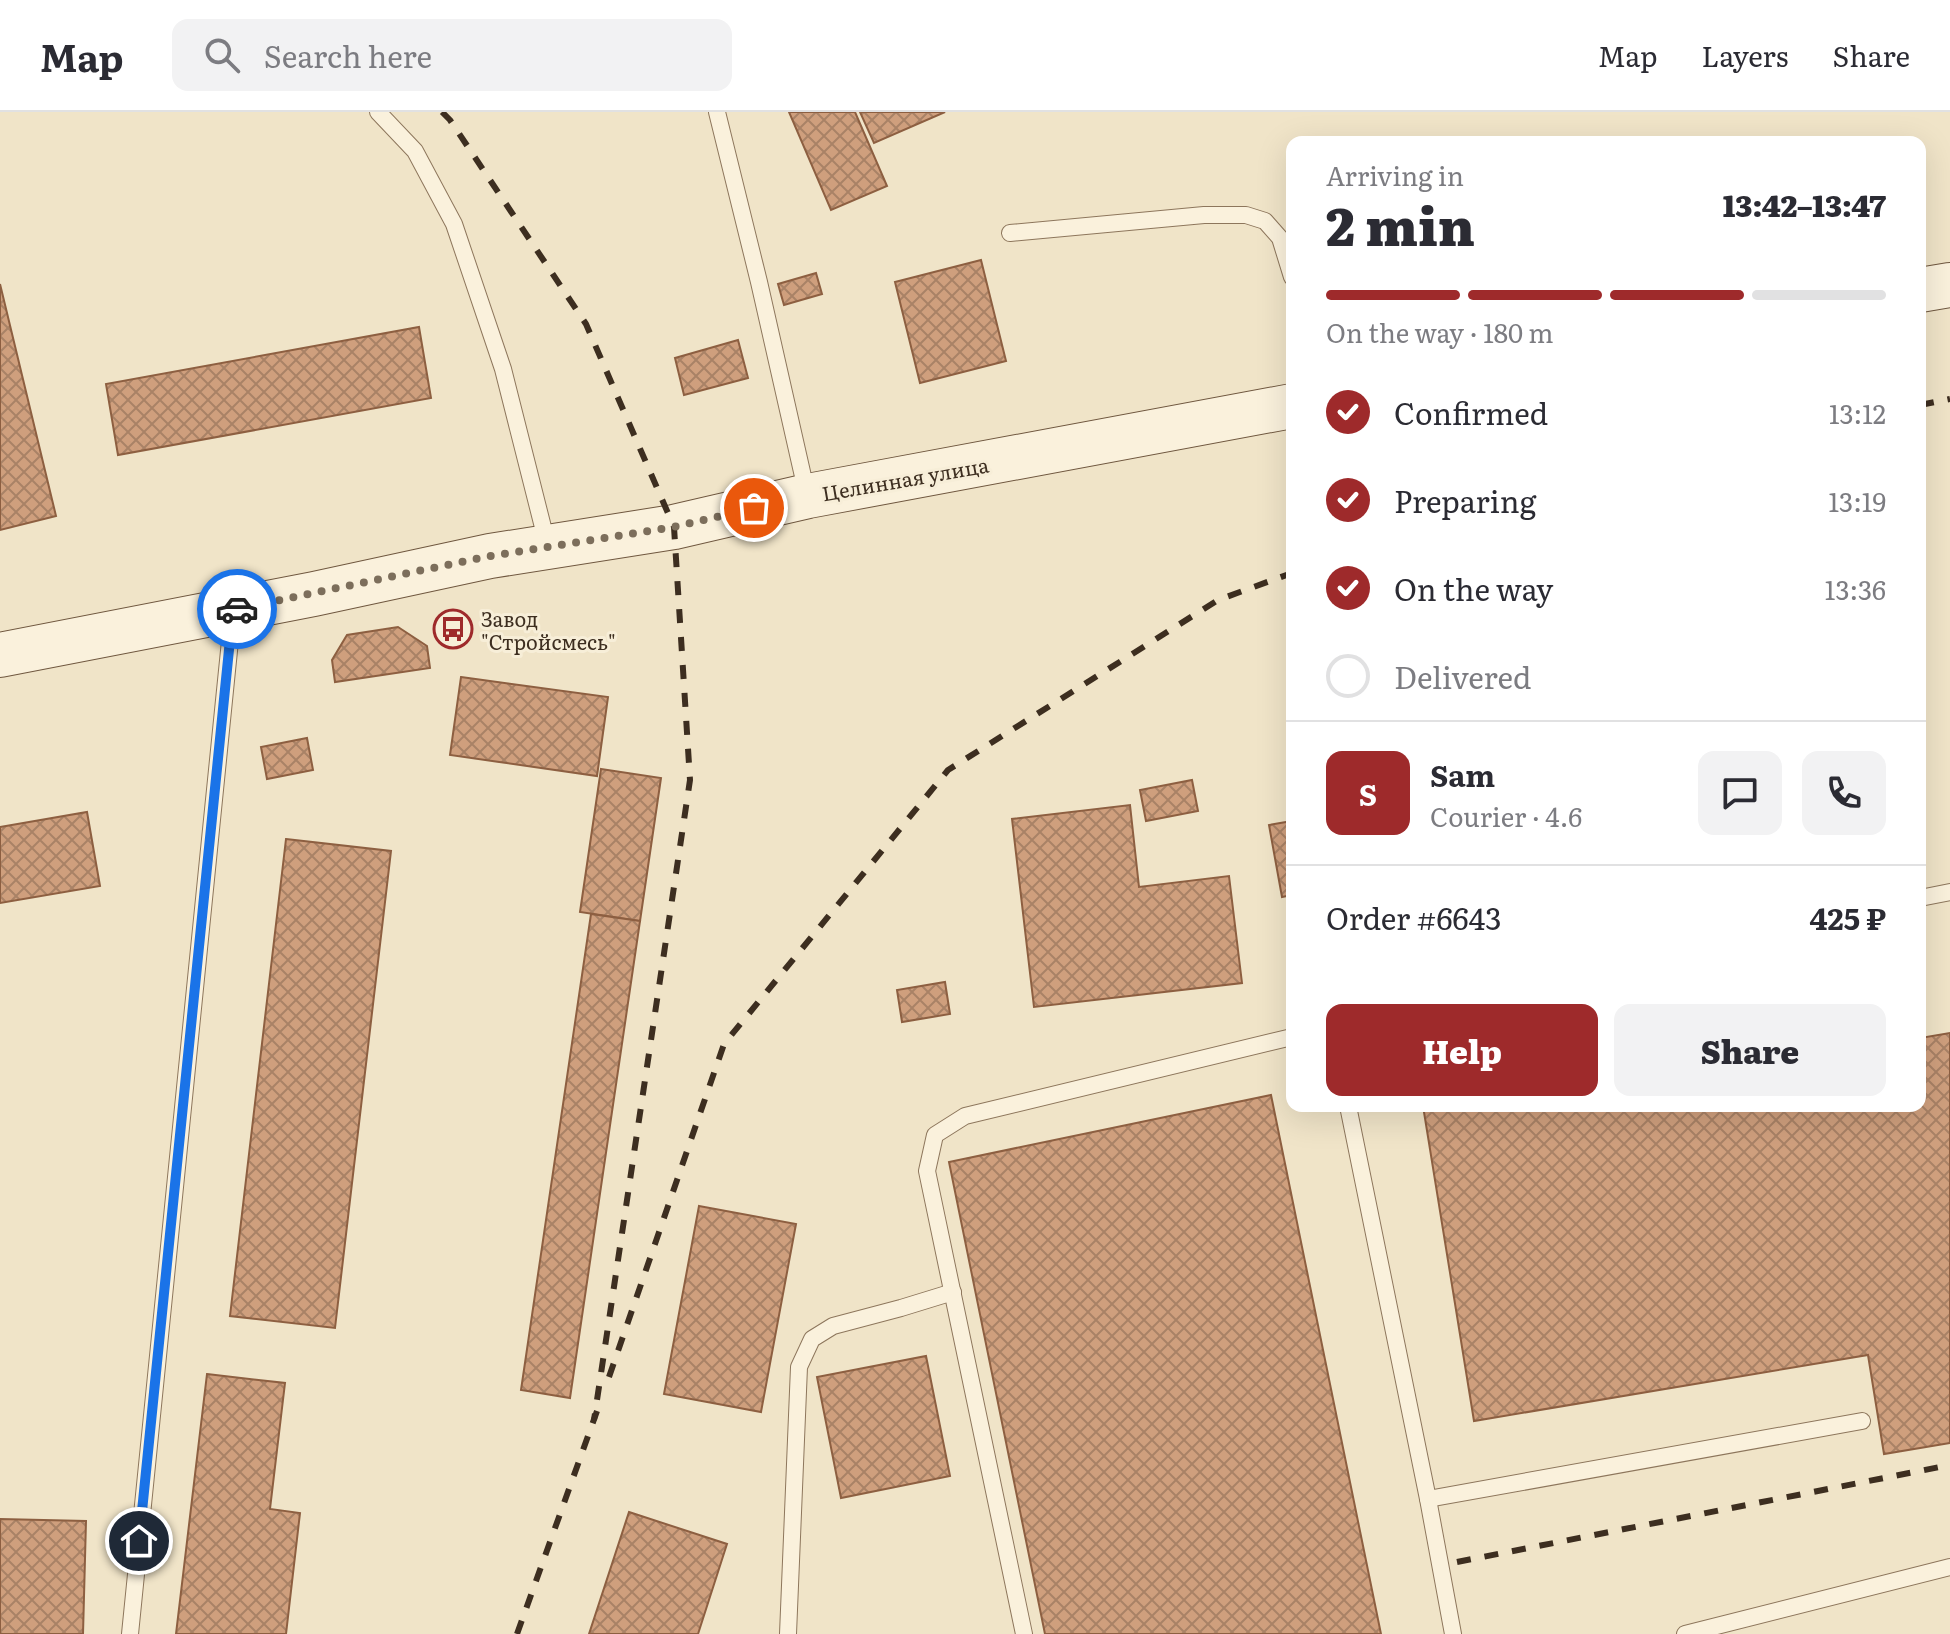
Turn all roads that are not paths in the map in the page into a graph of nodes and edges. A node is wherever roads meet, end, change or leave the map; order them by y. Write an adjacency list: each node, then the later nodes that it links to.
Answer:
1 (378, 112): 9 (lane)
2 (717, 112): 8 (lane)
3 (1010, 233): 4 (lane)
4 (1286, 258)
5 (1950, 285): 6 (street)
6 (1926, 289)
7 (1286, 407): 8 (street, Целинная улица)
8 (808, 496): 9 (street, Целинная улица)
9 (548, 548): 10 (street, Целинная улица)
10 (233, 610): 11 (street, Целинная улица); 20 (lane)
11 (0, 655)
12 (1950, 892): 13 (lane)
13 (1926, 897)
14 (1286, 1038): 16 (lane)
15 (1349, 1112): 18 (lane)
16 (953, 1292): 21 (lane); 22 (lane)
17 (1862, 1421): 18 (lane)
18 (1428, 1499): 23 (lane)
19 (1950, 1567): 24 (lane)
20 (130, 1634)
21 (788, 1634)
22 (1024, 1634)
23 (1453, 1634)
24 (1685, 1634)

